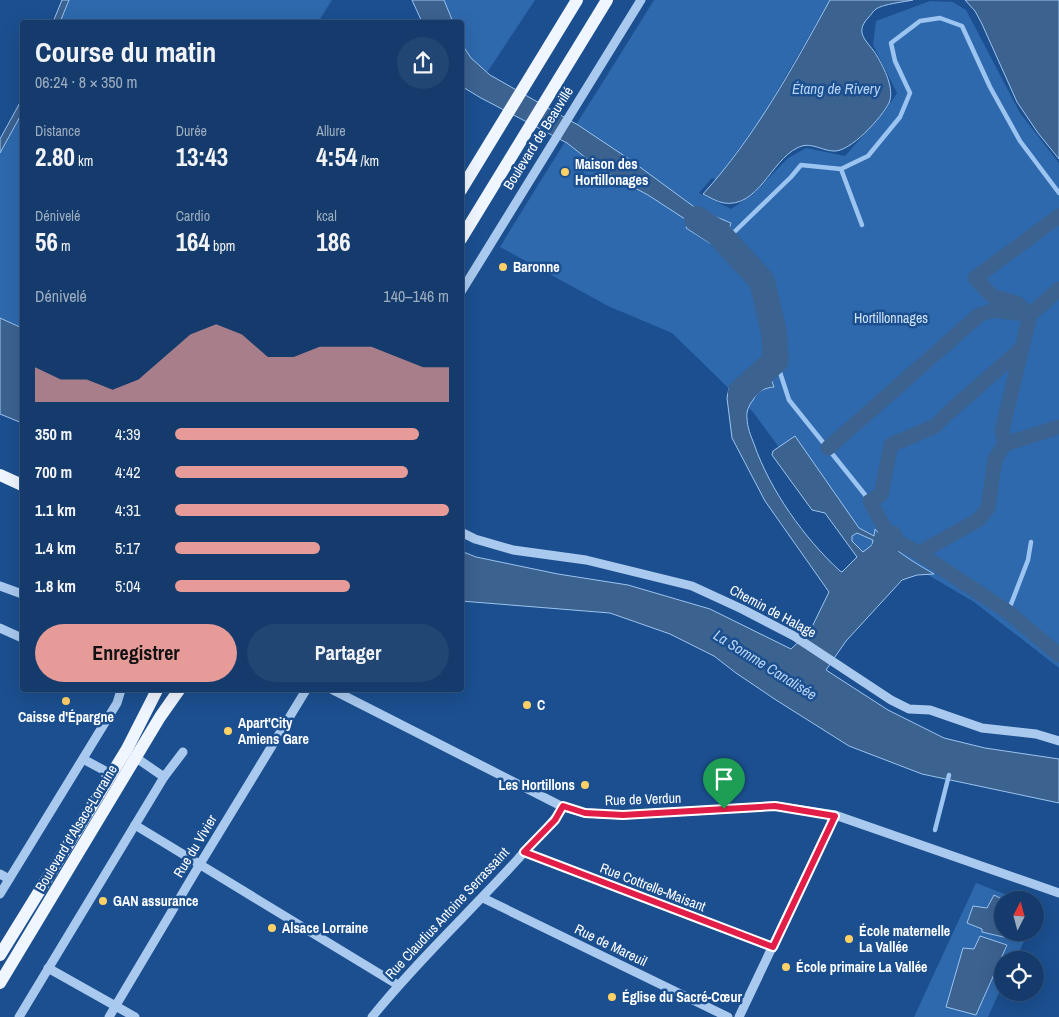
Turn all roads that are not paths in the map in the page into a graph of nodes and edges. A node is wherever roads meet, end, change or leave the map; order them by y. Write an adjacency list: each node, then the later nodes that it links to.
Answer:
1 (577, 0): 4 (main road)
2 (607, 0): 5 (main road, Boulevard de Beauvillé)
3 (641, 0): 6 (street, Boulevard de Beauvillé)
4 (464, 185)
5 (464, 234)
6 (464, 287)
7 (0, 475): 8 (main road)
8 (20, 484)
9 (464, 534): 19 (street, Chemin de Halage)
10 (0, 586): 11 (street)
11 (20, 593)
12 (0, 628): 13 (street)
13 (20, 637)
14 (120, 692): 22 (street)
15 (157, 692): 23 (main road, Boulevard d'Alsace-Lorraine)
16 (178, 692): 21 (main road, Boulevard d'Alsace-Lorraine)
17 (305, 692): 29 (street, Rue du Vivier)
18 (337, 692): 25 (street, Rue de Verdun)
19 (1059, 741)
20 (184, 752): 24 (street)
21 (135, 757): 24 (street); 38 (main road, Boulevard d'Alsace-Lorraine)
22 (83, 759): 23 (street); 31 (street)
23 (111, 774): 36 (main road, Boulevard d'Alsace-Lorraine)
24 (164, 777): 27 (street)
25 (563, 806): 26 (street, Rue de Verdun); 28 (street, Rue Claudius Antoine Serrassaint)
26 (835, 816): 32 (street, Rue de Verdun); 35 (street)
27 (136, 825): 29 (street); 37 (street)
28 (524, 852): 34 (street, Rue Claudius Antoine Serrassaint); 35 (street, Rue Cottrelle-Maisant)
29 (200, 864): 39 (street); 40 (street, Rue du Vivier)
30 (0, 874): 31 (street)
31 (9, 879): 33 (street)
32 (1059, 893)
33 (0, 894)
34 (483, 898): 39 (street, Rue Claudius Antoine Serrassaint); 45 (street, Rue de Mareuil)
35 (773, 947): 46 (street)
36 (0, 955)
37 (48, 968): 40 (street); 41 (street)
38 (0, 983)
39 (398, 985): 44 (street, Rue Claudius Antoine Serrassaint)
40 (116, 1005): 42 (street, Rue du Vivier); 43 (street)
41 (19, 1017)
42 (109, 1017)
43 (136, 1017)
44 (372, 1017)
45 (728, 1017)
46 (739, 1017)

